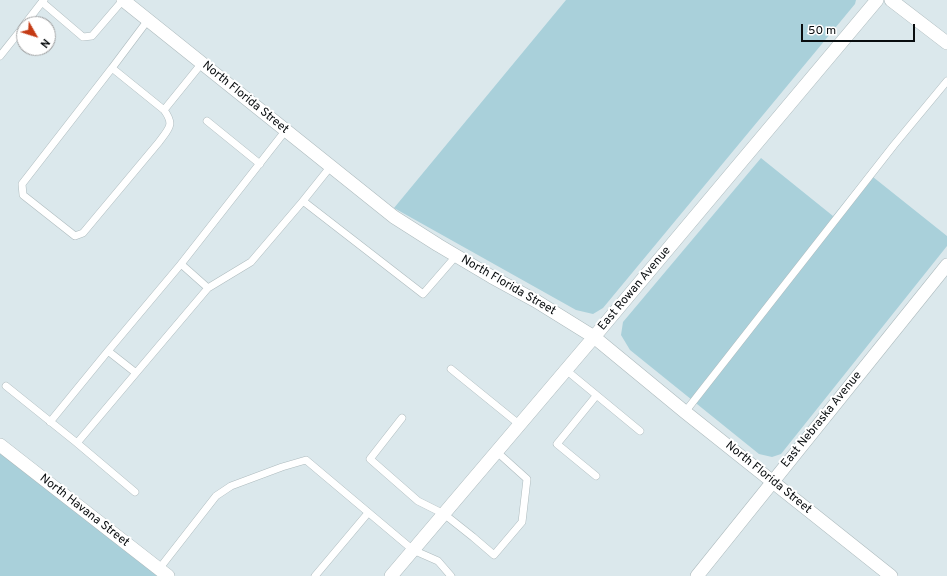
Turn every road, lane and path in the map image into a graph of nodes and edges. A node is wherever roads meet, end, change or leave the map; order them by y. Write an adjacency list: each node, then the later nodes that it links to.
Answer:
1 (123, 0): 4 (lane); 6 (street, North Florida Street)
2 (876, 0): 23 (street, East Rowan Avenue)
3 (891, 0): 8 (street)
4 (43, 1): 5 (lane)
5 (32, 16)
6 (148, 20): 10 (street, North Florida Street); 11 (lane)
7 (16, 36): 9 (lane)
8 (947, 44)
9 (0, 56)
10 (202, 63): 13 (lane); 15 (street, North Florida Street)
11 (112, 68): 13 (lane); 13 (lane)
12 (947, 81): 30 (lane)
13 (164, 110)
14 (207, 121): 16 (lane)
15 (286, 130): 16 (lane); 17 (street, North Florida Street)
16 (260, 164): 20 (lane)
17 (331, 166): 18 (lane); 19 (street, North Florida Street)
18 (303, 201): 19 (lane); 22 (lane)
19 (456, 256): 23 (street, North Florida Street)
20 (181, 264): 22 (lane); 24 (lane)
21 (947, 265): 39 (street, East Nebraska Avenue)
22 (208, 288): 27 (lane)
23 (594, 337): 26 (street, East Rowan Avenue); 30 (street, North Florida Street)
24 (108, 351): 27 (lane); 32 (lane)
25 (451, 369): 33 (lane)
26 (566, 370): 29 (lane); 33 (street, East Rowan Avenue)
27 (136, 373): 35 (lane)
28 (6, 386): 32 (lane)
29 (596, 396): 34 (lane); 38 (lane)
30 (685, 412): 39 (street, North Florida Street)
31 (402, 418): 42 (lane)
32 (50, 422): 35 (lane)
33 (520, 424): 37 (street, East Rowan Avenue)
34 (640, 431)
35 (77, 444): 40 (lane)
36 (0, 445): 44 (street, North Havana Street)
37 (497, 452): 42 (street, East Rowan Avenue); 42 (lane)
38 (596, 476)
39 (773, 481): 48 (street, East Nebraska Avenue); 49 (street, North Florida Street)
40 (135, 492)
41 (368, 513): 43 (lane); 44 (lane); 45 (lane)
42 (444, 514): 43 (street, East Rowan Avenue)
43 (413, 550): 46 (street, East Rowan Avenue); 47 (lane)
44 (164, 573)
45 (315, 576)
46 (391, 576)
47 (451, 576)
48 (697, 576)
49 (891, 576)

